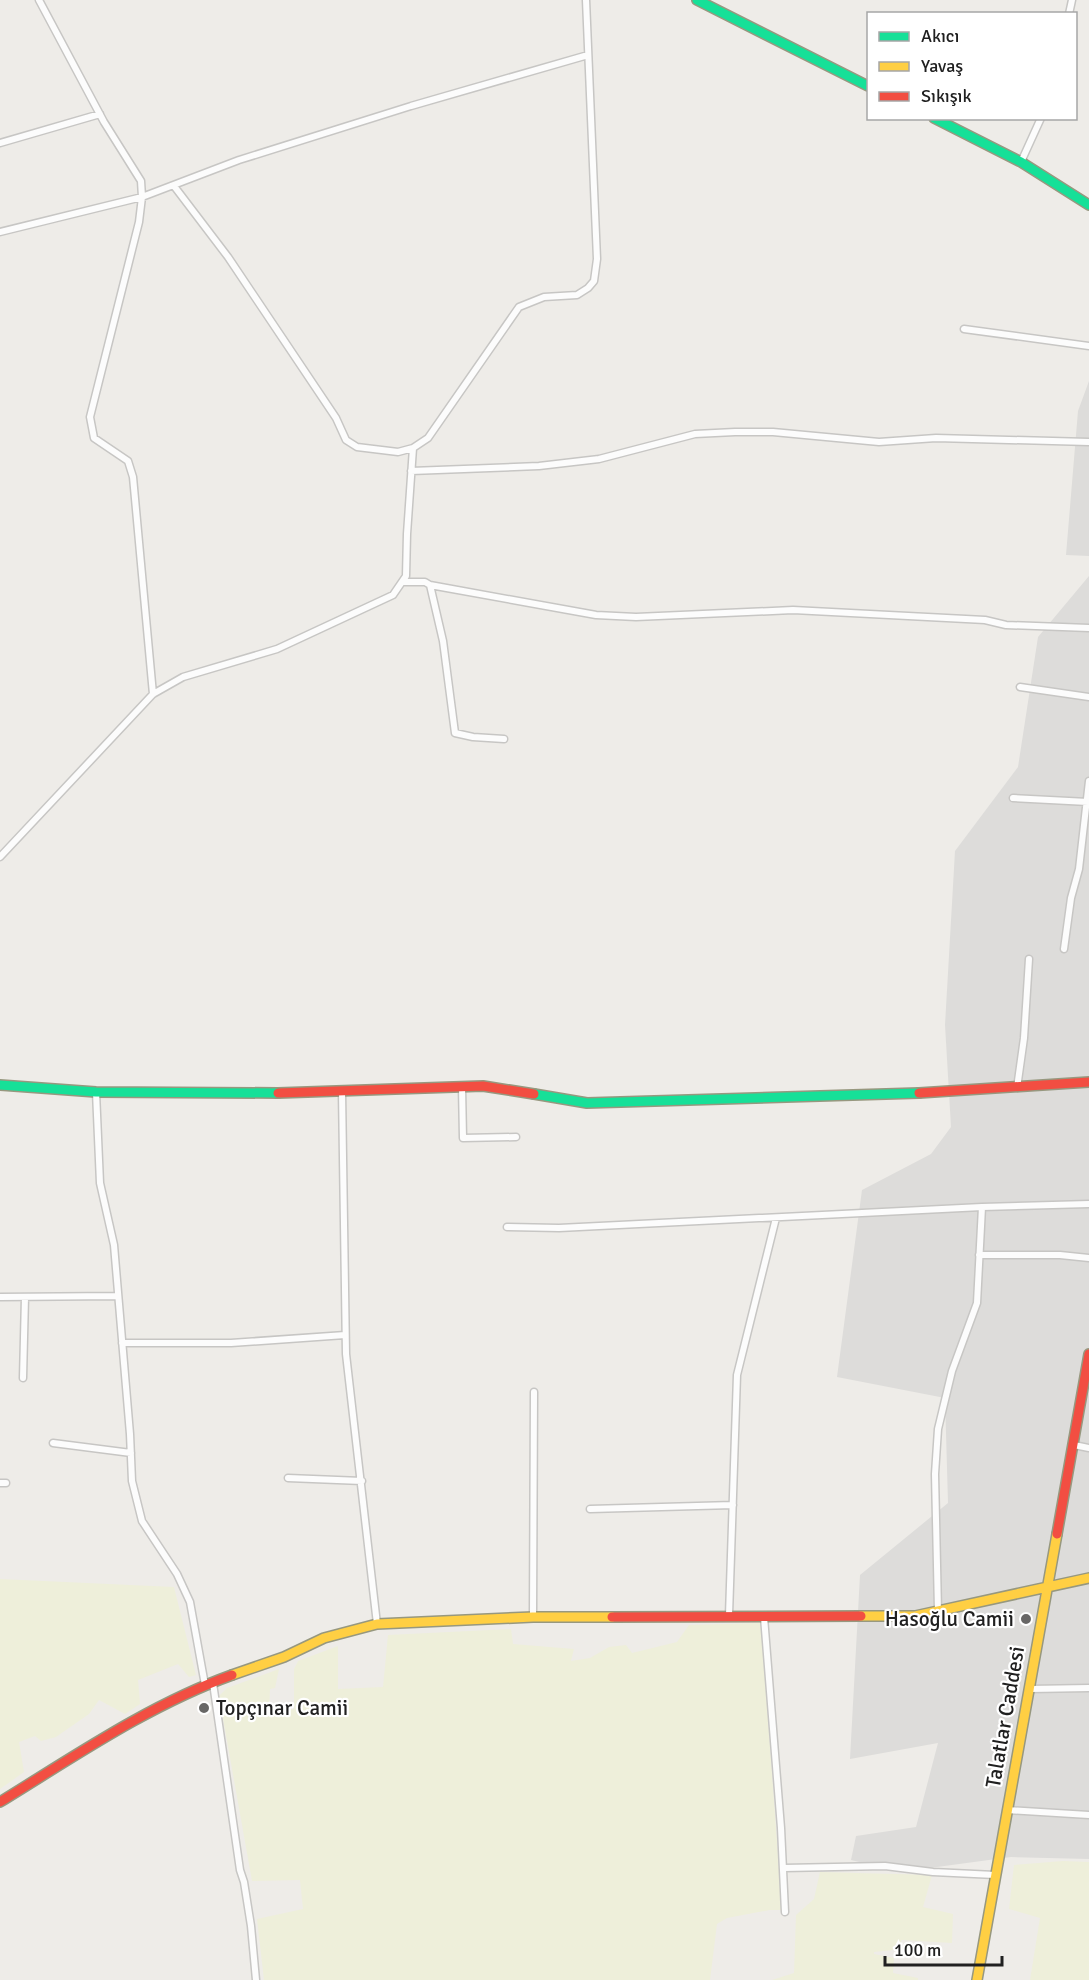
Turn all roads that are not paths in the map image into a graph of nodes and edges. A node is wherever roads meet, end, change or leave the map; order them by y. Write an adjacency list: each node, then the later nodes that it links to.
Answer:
1 (39, 0): 6 (street)
2 (586, 0): 4 (street)
3 (698, 0): 5 (street)
4 (588, 55): 11 (street); 18 (street)
5 (867, 85)
6 (100, 114): 9 (street); 12 (street)
7 (938, 120): 10 (street)
8 (1040, 120): 10 (street)
9 (0, 143)
10 (1021, 162): 13 (street)
11 (174, 186): 12 (street); 18 (street)
12 (142, 197): 14 (street); 24 (street)
13 (1089, 205)
14 (0, 232)
15 (964, 329): 16 (street)
16 (1089, 345)
17 (1089, 442): 19 (street)
18 (413, 448): 19 (street)
19 (411, 471): 20 (street)
20 (402, 582): 21 (street); 24 (street)
21 (430, 585): 22 (street); 26 (street)
22 (1089, 628)
23 (1020, 687): 25 (street)
24 (153, 694): 30 (street)
25 (1089, 697)
26 (504, 739)
27 (1089, 782): 29 (street)
28 (1013, 798): 29 (street)
29 (1088, 802): 31 (street)
30 (0, 857)
31 (1064, 949)
32 (1029, 959): 36 (street)
33 (1089, 1082): 36 (street)
34 (0, 1085): 37 (street)
35 (462, 1087): 36 (street); 38 (street); 39 (street)
36 (1017, 1088)
37 (96, 1092): 38 (street); 46 (street)
38 (342, 1092): 49 (street)
39 (516, 1137)
40 (1089, 1204): 41 (street)
41 (982, 1207): 42 (street); 44 (street)
42 (776, 1218): 43 (street); 61 (street)
43 (507, 1227)
44 (979, 1255): 45 (street); 65 (street)
45 (1089, 1258)
46 (118, 1296): 48 (street); 50 (street)
47 (0, 1297): 48 (street)
48 (25, 1297): 53 (street)
49 (345, 1335): 50 (street); 60 (street)
50 (122, 1343): 58 (street)
51 (1089, 1354): 52 (street, Talatlar Caddesi)
52 (1087, 1377): 56 (street, Talatlar Caddesi)
53 (23, 1378)
54 (534, 1392): 67 (street)
55 (53, 1443): 58 (street)
56 (1074, 1445): 57 (street); 64 (street, Talatlar Caddesi)
57 (1089, 1448)
58 (131, 1453): 70 (street)
59 (288, 1478): 60 (street)
60 (362, 1481): 69 (street)
61 (733, 1505): 62 (street); 66 (street)
62 (590, 1509)
63 (1089, 1578): 64 (street)
64 (1047, 1586): 65 (street); 72 (street, Talatlar Caddesi)
65 (938, 1611): 68 (street)
66 (729, 1615): 67 (street); 68 (street)
67 (533, 1617): 69 (street)
68 (764, 1617): 76 (street)
69 (377, 1624): 70 (street)
70 (209, 1684): 73 (street); 79 (street)
71 (1089, 1688): 72 (street)
72 (1030, 1689): 74 (street, Talatlar Caddesi)
73 (0, 1802)
74 (1006, 1810): 75 (street); 77 (street, Talatlar Caddesi)
75 (1089, 1815)
76 (784, 1868): 77 (street); 78 (street)
77 (995, 1875): 80 (street, Talatlar Caddesi)
78 (785, 1912)
79 (256, 1980)
80 (977, 1980)

